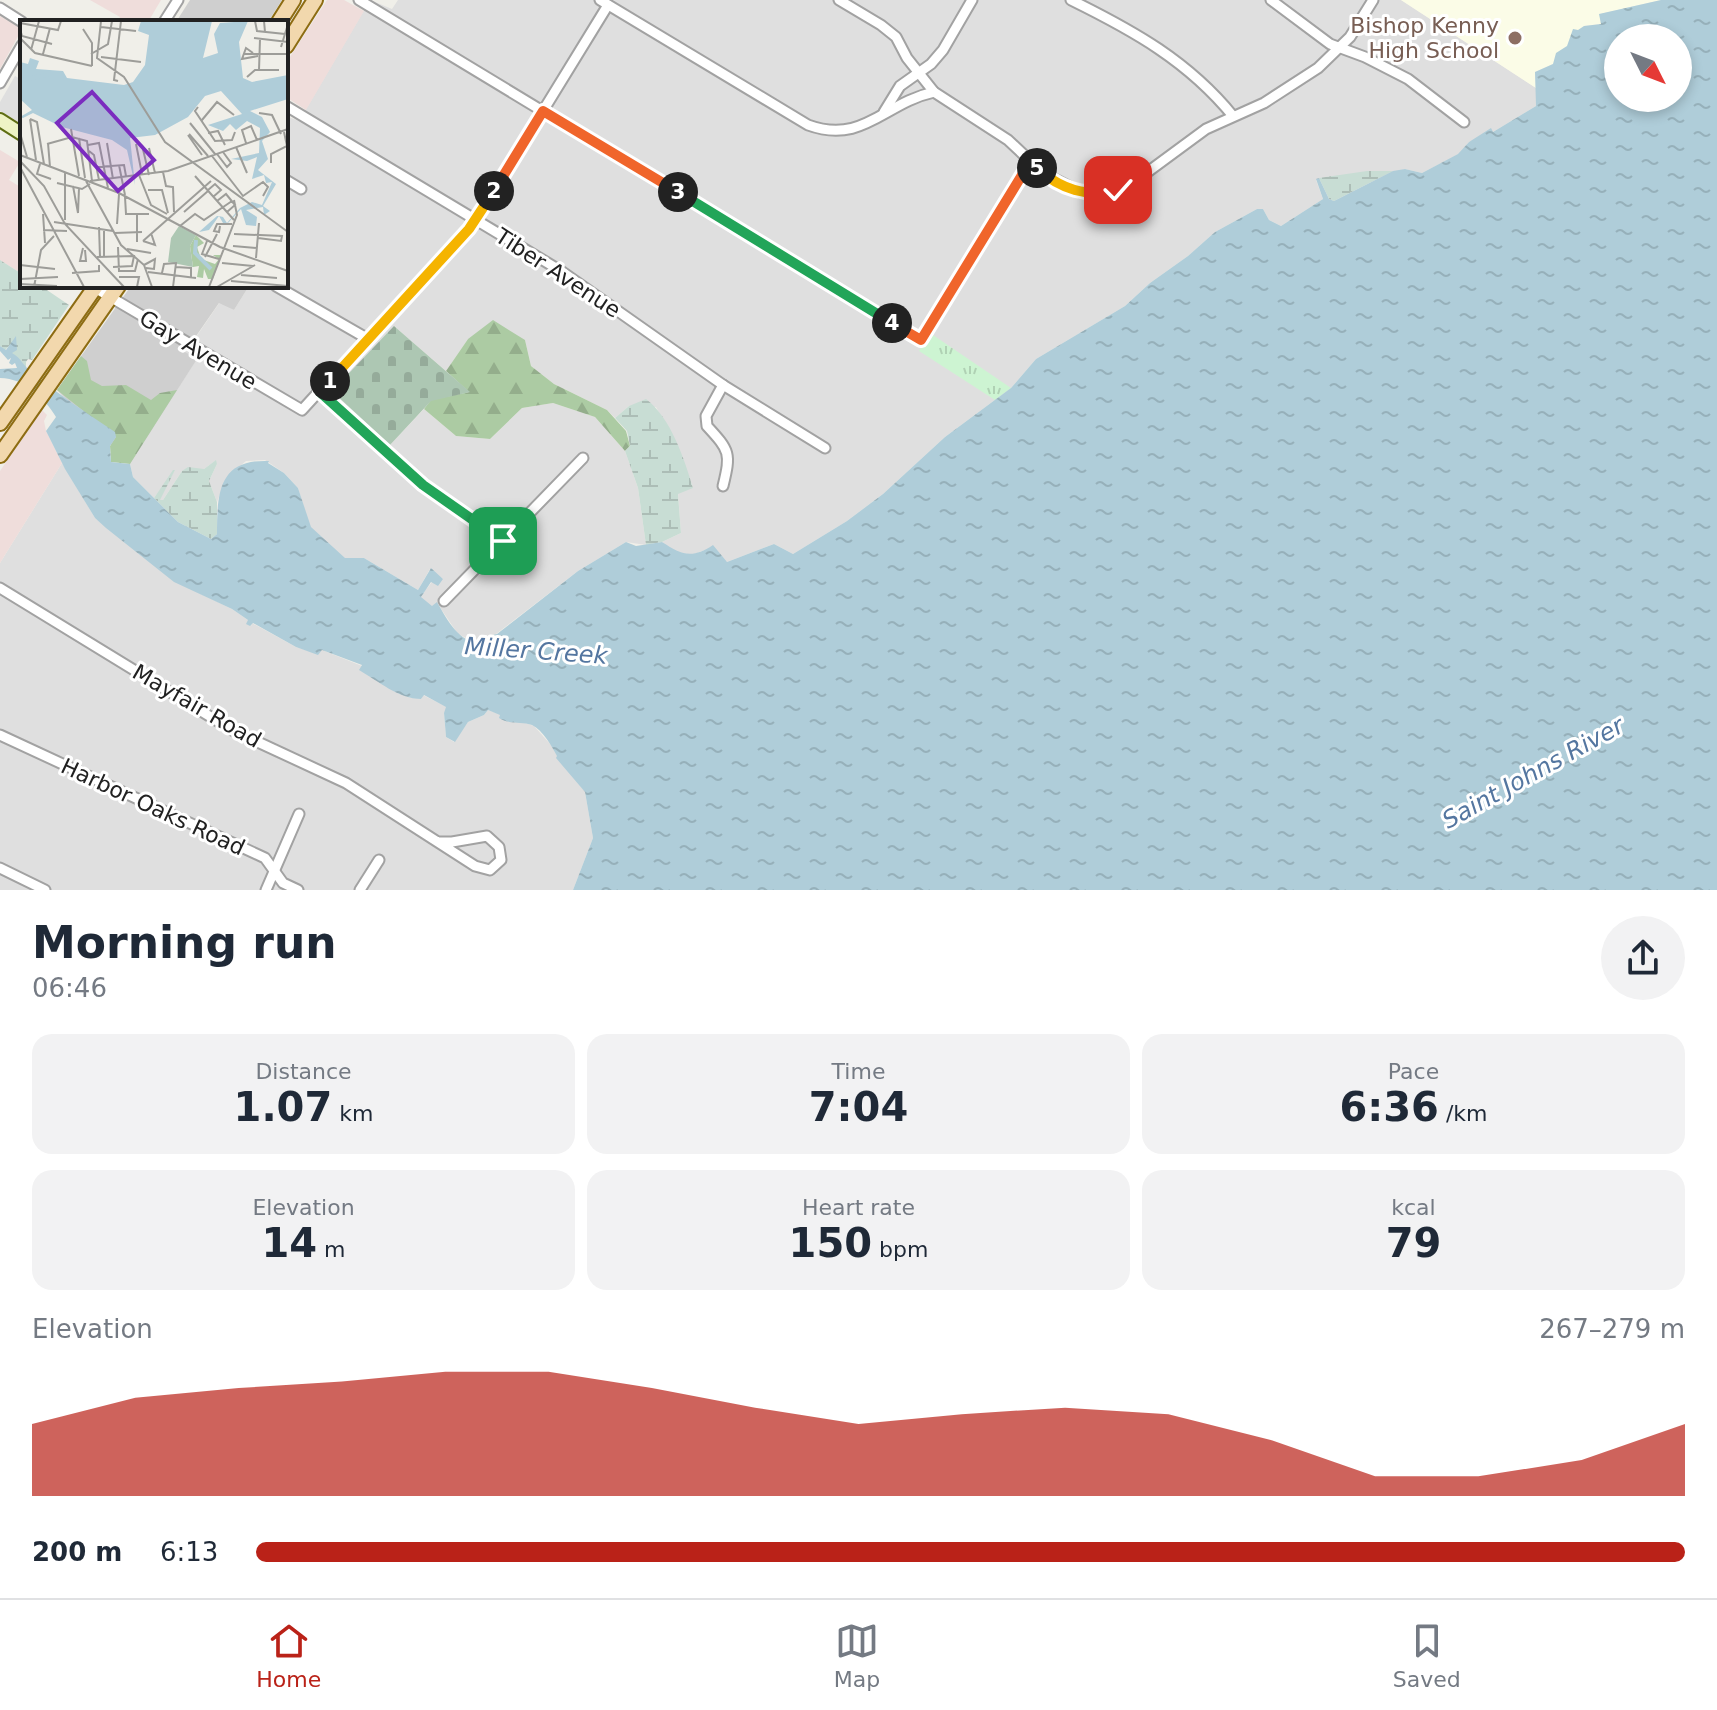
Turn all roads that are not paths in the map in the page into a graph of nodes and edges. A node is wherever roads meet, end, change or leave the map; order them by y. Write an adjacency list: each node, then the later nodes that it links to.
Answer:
1 (178, 0): 12 (street)
2 (293, 0): 13 (main road)
3 (315, 0): 15 (main road)
4 (359, 0): 22 (street)
5 (839, 0): 18 (street)
6 (972, 0): 18 (street)
7 (1071, 0): 24 (street)
8 (1271, 0): 17 (street)
9 (1373, 0): 17 (street)
10 (604, 2): 22 (street); 23 (street)
11 (0, 8): 14 (street)
12 (165, 20)
13 (280, 20)
14 (20, 21)
15 (288, 43)
16 (20, 48): 19 (street)
17 (1340, 48): 24 (street); 26 (street)
18 (917, 73): 20 (street); 23 (street)
19 (0, 83)
20 (934, 92): 23 (street); 28 (street)
21 (288, 107): 31 (street, Tiber Avenue)
22 (543, 111): 28 (street); 31 (street)
23 (882, 115)
24 (1233, 116): 28 (street)
25 (0, 120): 27 (street)
26 (1464, 122)
27 (20, 133)
28 (1030, 162)
29 (288, 181): 30 (street)
30 (301, 189)
31 (476, 220): 35 (street); 36 (street, Tiber Avenue)
32 (94, 288): 38 (main road)
33 (279, 288): 35 (street)
34 (114, 292): 37 (street, Gay Avenue); 40 (main road)
35 (368, 339): 37 (street)
36 (723, 385): 39 (street, Tiber Avenue); 42 (street)
37 (320, 392): 43 (street)
38 (0, 423)
39 (825, 448)
40 (0, 455)
41 (583, 458): 43 (street)
42 (723, 486)
43 (503, 541): 45 (street)
44 (0, 588): 48 (street, Mayfair Road)
45 (444, 601)
46 (0, 735): 51 (street, Harbor Oaks Road)
47 (299, 814): 51 (street)
48 (439, 842): 48 (street, Mayfair Road)
49 (379, 860): 55 (street)
50 (0, 868): 52 (street)
51 (275, 870): 53 (street); 54 (street, Harbor Oaks Road)
52 (45, 890)
53 (266, 890)
54 (298, 890)
55 (360, 890)

